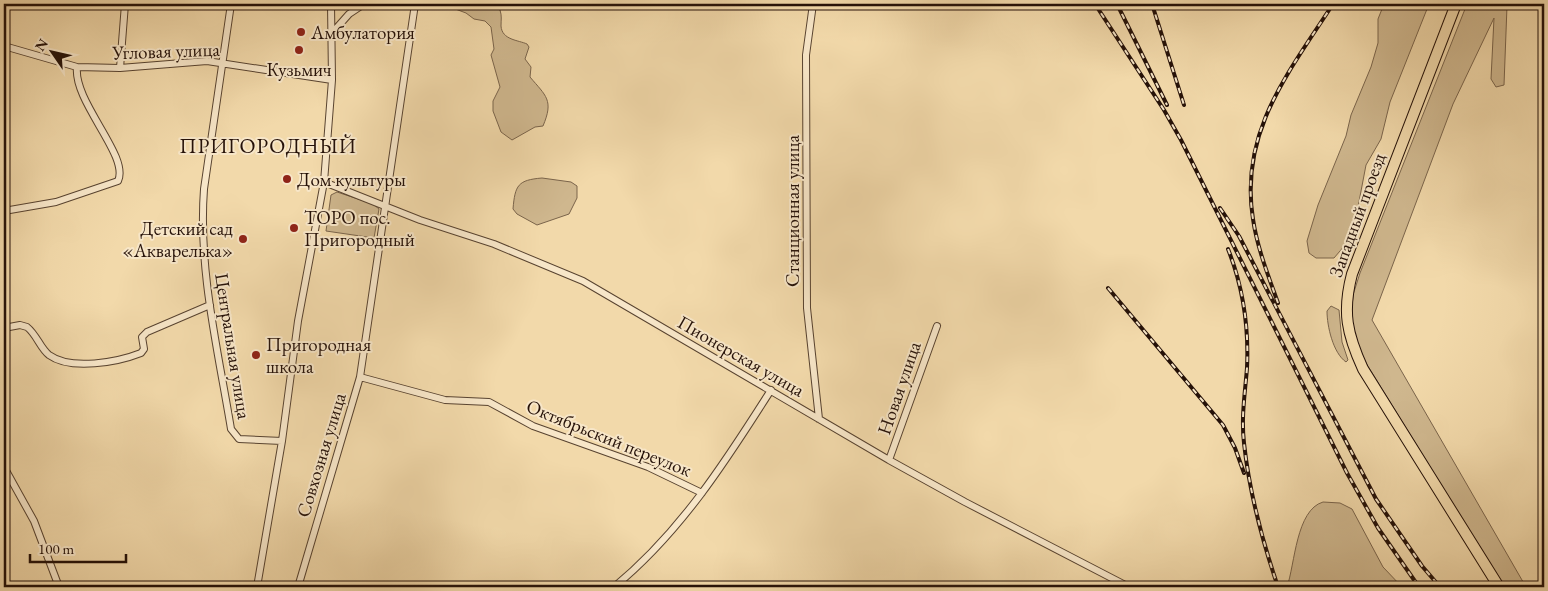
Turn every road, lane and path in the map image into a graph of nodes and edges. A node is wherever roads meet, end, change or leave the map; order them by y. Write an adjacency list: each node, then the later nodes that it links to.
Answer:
1 (125, 4): 12 (street)
2 (231, 4): 10 (street, Центральная улица)
3 (331, 4): 8 (street)
4 (364, 4): 8 (street)
5 (415, 4): 15 (street, Совхозная улица)
6 (814, 4): 22 (street, Станционная улица)
7 (1456, 4): 33 (main road, Западный проезд)
8 (333, 32): 13 (street)
9 (4, 46): 11 (street, Угловая улица)
10 (222, 62): 12 (street, Угловая улица); 13 (street, Угловая улица); 17 (street, Центральная улица)
11 (77, 67): 12 (street, Угловая улица); 16 (street)
12 (120, 68)
13 (332, 80): 14 (street)
14 (324, 182): 15 (street, Пионерская улица); 23 (street)
15 (385, 205): 20 (street, Совхозная улица); 21 (street, Пионерская улица)
16 (4, 211)
17 (210, 305): 19 (street); 23 (street, Центральная улица)
18 (937, 326): 24 (street, Новая улица)
19 (4, 328)
20 (360, 377): 27 (street, Октябрьский переулок); 30 (street, Совхозная улица)
21 (771, 390): 22 (street, Пионерская улица); 27 (street)
22 (819, 419): 24 (street, Пионерская улица)
23 (282, 441): 29 (street)
24 (889, 460): 32 (street, Пионерская улица)
25 (4, 467): 26 (street)
26 (6, 476): 28 (street)
27 (702, 493): 31 (street)
28 (59, 587)
29 (256, 587)
30 (298, 587)
31 (614, 587)
32 (1129, 587)
33 (1498, 587)

